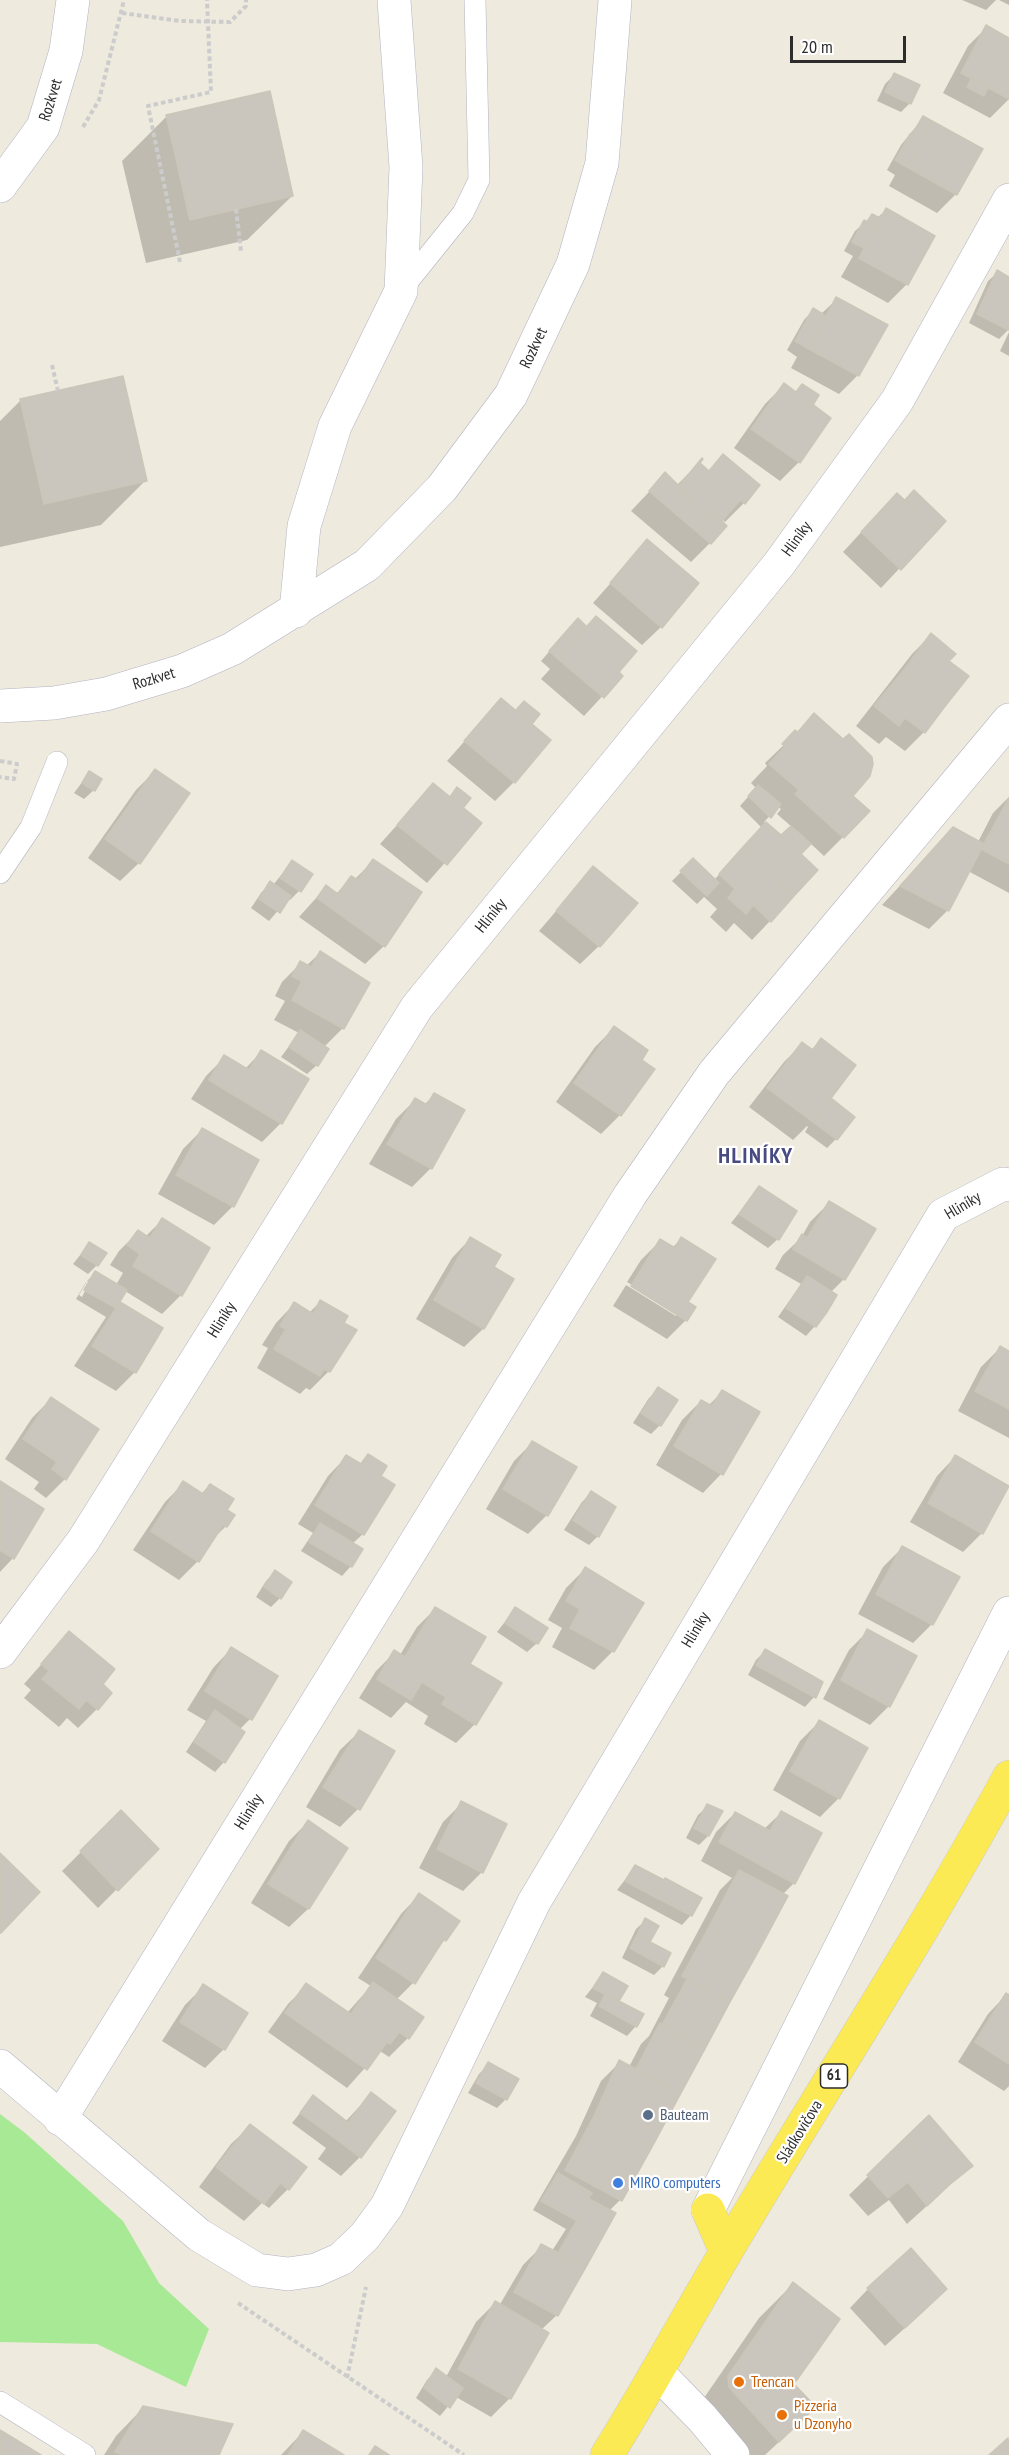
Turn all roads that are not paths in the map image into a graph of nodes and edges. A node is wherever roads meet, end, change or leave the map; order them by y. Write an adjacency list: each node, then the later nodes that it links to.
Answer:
1 (73, 0): 5 (street, Rozkvet)
2 (394, 0): 7 (street)
3 (475, 0): 7 (lane)
4 (615, 0): 8 (street, Rozkvet)
5 (0, 186)
6 (1009, 200): 15 (street, Hliníky)
7 (401, 291): 8 (street)
8 (296, 611): 9 (street, Rozkvet)
9 (0, 706)
10 (1009, 720): 18 (street, Hliníky)
11 (57, 762): 12 (lane)
12 (0, 873)
13 (1009, 1185): 18 (street, Hliníky)
14 (1009, 1613): 19 (street)
15 (0, 1652)
16 (1009, 1777): 20 (main road, Sládkovičova / 61)
17 (0, 2066): 18 (street, Hliníky)
18 (60, 2119)
19 (708, 2210): 20 (main road)
20 (726, 2252): 21 (main road, Sládkovičova / 61)
21 (658, 2373): 24 (main road, Sládkovičova / 61); 25 (street)
22 (0, 2402): 23 (lane)
23 (85, 2455)
24 (607, 2455)
25 (733, 2455)

